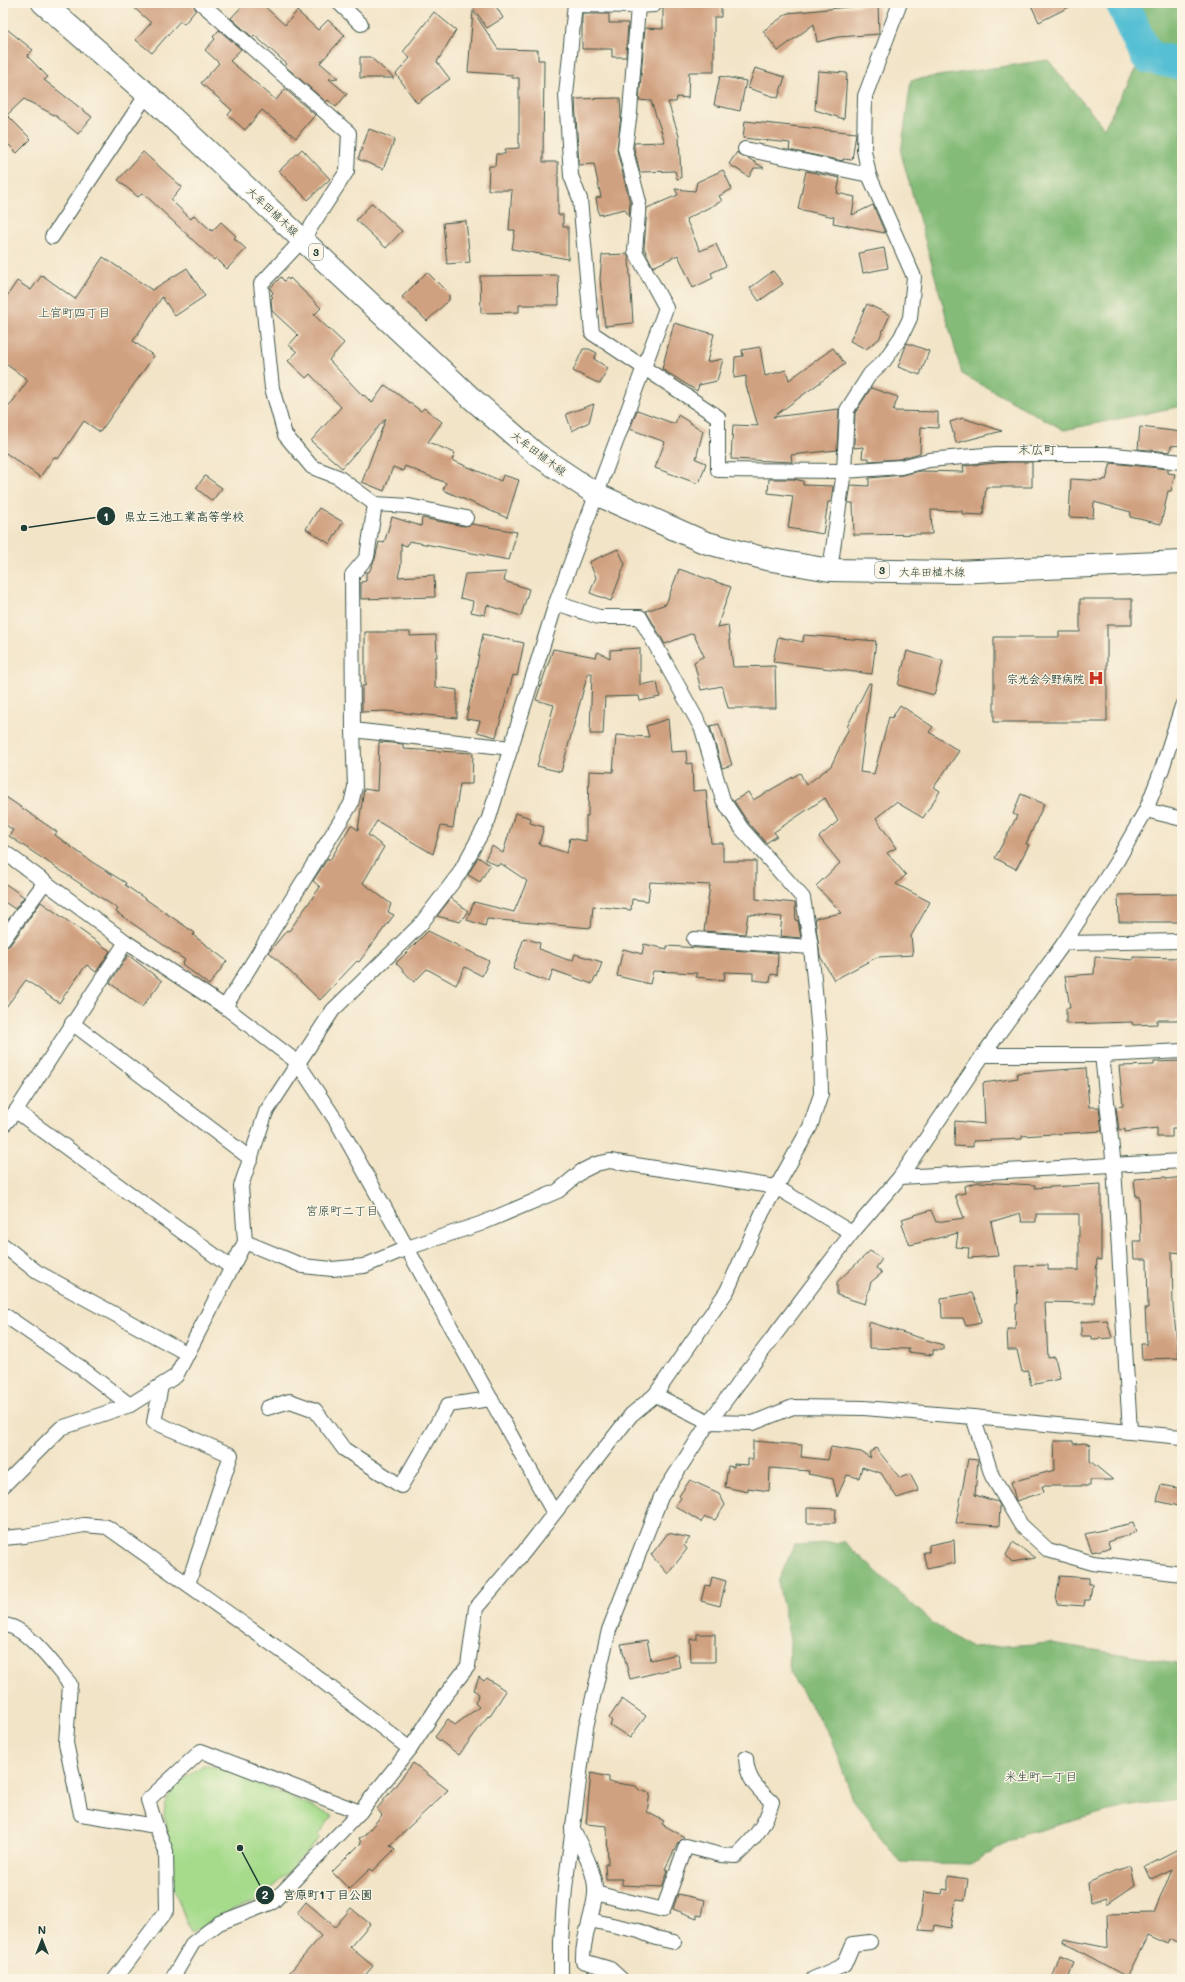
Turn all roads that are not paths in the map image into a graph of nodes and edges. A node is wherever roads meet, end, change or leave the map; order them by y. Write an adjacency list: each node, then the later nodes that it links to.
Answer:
1 (43, 3): 9 (main road, 大牟田植木線 / 3)
2 (339, 3): 8 (street)
3 (654, 3): 7 (street)
4 (900, 3): 11 (street)
5 (575, 4): 7 (street); 14 (street)
6 (207, 5): 13 (street)
7 (638, 6): 14 (street)
8 (361, 24)
9 (147, 94): 12 (street); 13 (main road, 大牟田植木線 / 3)
10 (745, 149): 11 (street)
11 (869, 175): 16 (street)
12 (52, 237)
13 (303, 239): 17 (main road, 大牟田植木線 / 3); 18 (street)
14 (645, 367): 16 (street); 17 (street)
15 (1182, 462): 16 (street)
16 (844, 471): 21 (street)
17 (596, 494): 21 (main road, 大牟田植木線 / 3); 22 (street)
18 (374, 504): 19 (street); 24 (street)
19 (466, 518)
20 (1182, 562): 21 (main road, 大牟田植木線 / 3)
21 (830, 570)
22 (556, 604): 25 (street); 35 (street)
23 (1182, 706): 26 (street)
24 (353, 730): 25 (street); 36 (street)
25 (511, 748): 41 (street)
26 (1146, 810): 27 (street); 34 (street)
27 (1182, 819)
28 (3, 851): 29 (street)
29 (45, 882): 31 (street); 33 (street)
30 (694, 939): 35 (street)
31 (3, 940)
32 (1182, 941): 34 (street)
33 (126, 942): 36 (street); 37 (street)
34 (1064, 943): 39 (street)
35 (810, 947): 48 (street)
36 (225, 1007): 41 (street)
37 (72, 1022): 42 (street); 44 (street)
38 (1182, 1051): 40 (street)
39 (983, 1055): 40 (street); 47 (street)
40 (1102, 1055): 46 (street)
41 (297, 1062): 44 (street); 52 (street)
42 (16, 1111): 43 (street); 53 (street)
43 (3, 1126)
44 (251, 1159): 50 (street)
45 (1182, 1161): 46 (street)
46 (1114, 1166): 47 (street); 63 (street)
47 (900, 1177): 49 (street)
48 (776, 1187): 49 (street); 52 (street); 57 (street)
49 (852, 1233): 62 (street)
50 (245, 1242): 52 (street); 53 (street)
51 (3, 1245): 55 (street)
52 (407, 1248): 58 (street)
53 (232, 1268): 55 (street)
54 (3, 1314): 59 (street)
55 (188, 1354): 56 (street)
56 (161, 1386): 59 (street); 69 (street)
57 (655, 1395): 62 (street); 66 (street)
58 (491, 1399): 60 (street); 66 (street)
59 (130, 1405): 65 (street)
60 (267, 1408)
61 (973, 1417): 62 (street); 63 (street); 68 (street)
62 (708, 1422): 75 (street)
63 (1130, 1431): 64 (street)
64 (1182, 1437)
65 (3, 1486)
66 (554, 1513): 71 (street)
67 (3, 1538): 69 (street)
68 (1182, 1574)
69 (188, 1584): 71 (street)
70 (3, 1625): 74 (street)
71 (410, 1749): 73 (street)
72 (746, 1758): 76 (street)
73 (360, 1812): 74 (street); 81 (street)
74 (156, 1826): 80 (street)
75 (572, 1828): 76 (street); 82 (street)
76 (595, 1893): 77 (street)
77 (590, 1920): 78 (street); 83 (street)
78 (674, 1942)
79 (870, 1942): 84 (street)
80 (115, 1979)
81 (172, 1979)
82 (561, 1979)
83 (621, 1979)
84 (813, 1979)

